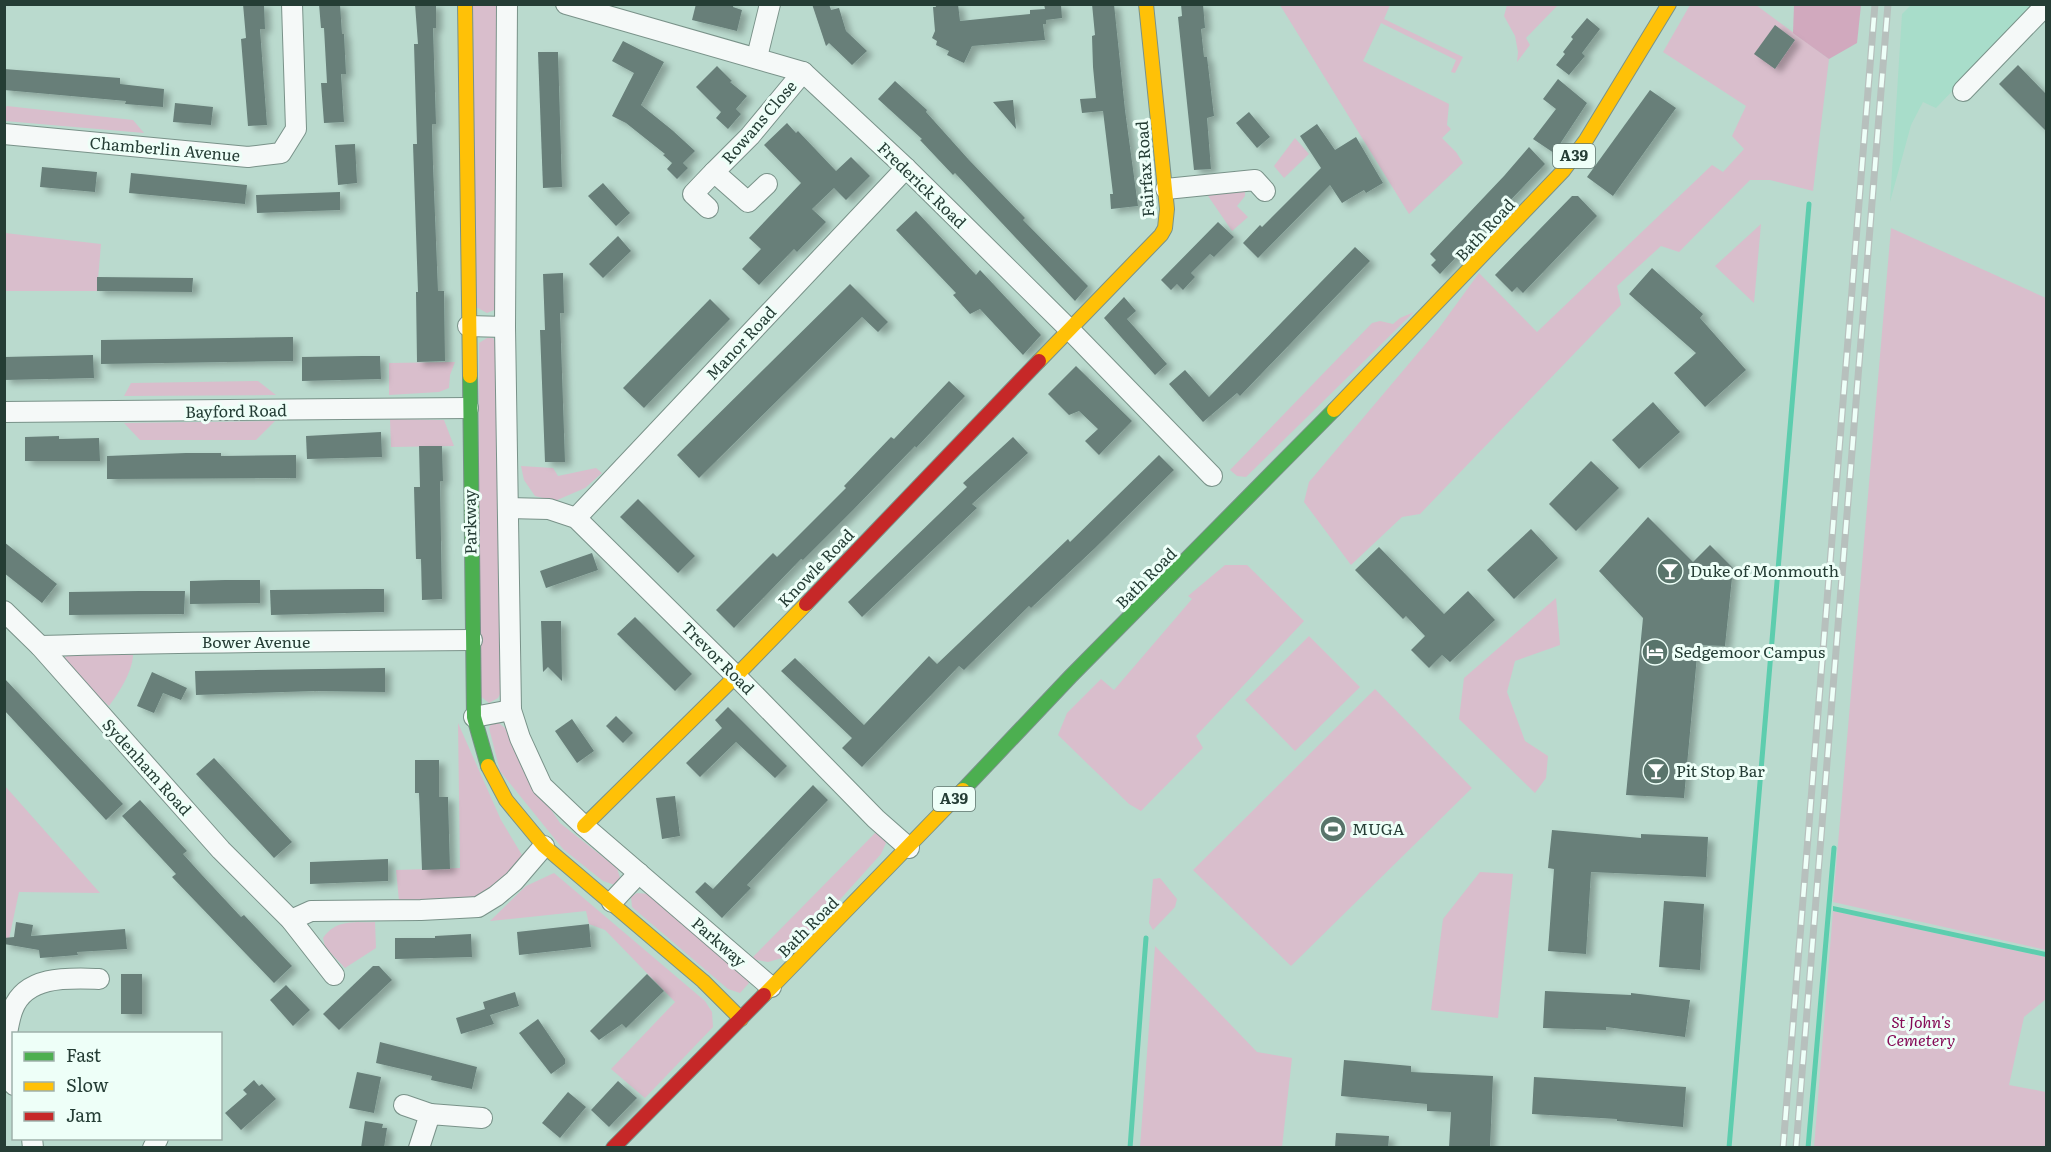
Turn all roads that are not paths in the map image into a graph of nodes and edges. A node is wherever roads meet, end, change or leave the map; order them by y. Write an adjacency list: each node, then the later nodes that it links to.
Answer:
1 (292, 4): 12 (street, Chamberlin Avenue)
2 (465, 4): 19 (street, Parkway)
3 (507, 4): 20 (street, Parkway)
4 (566, 4): 9 (street, Frederick Road)
5 (770, 4): 9 (street)
6 (1146, 4): 16 (street, Fairfax Road)
7 (1669, 4): 35 (street, Bath Road / A39)
8 (2046, 5): 11 (street)
9 (757, 57): 10 (street, Frederick Road)
10 (803, 72): 13 (street, Frederick Road); 14 (street, Rowans Close)
11 (1963, 92)
12 (4, 134)
13 (906, 168): 21 (street, Frederick Road); 26 (street, Manor Road)
14 (714, 172): 15 (street, Rowans Close); 18 (street, Rowans Close)
15 (767, 184)
16 (1166, 189): 17 (street); 21 (street, Fairfax Road)
17 (1265, 191)
18 (708, 208)
19 (468, 326): 20 (street); 22 (street, Parkway)
20 (505, 327): 25 (street, Parkway)
21 (1070, 330): 24 (street, Frederick Road); 30 (street, Knowle Road)
22 (468, 408): 23 (street, Bayford Road); 28 (street, Parkway)
23 (4, 412)
24 (1212, 476)
25 (508, 508): 26 (street, Trevor Road); 31 (street, Parkway)
26 (576, 518): 30 (street, Trevor Road)
27 (4, 611): 29 (street, Sydenham Road)
28 (472, 640): 29 (street, Bower Avenue); 32 (street, Parkway)
29 (40, 646): 38 (street, Sydenham Road)
30 (736, 676): 33 (street, Knowle Road); 35 (street, Trevor Road)
31 (511, 710): 32 (street); 33 (street, Parkway)
32 (474, 717): 34 (street, Parkway)
33 (584, 826): 36 (street, Parkway)
34 (544, 846): 37 (street, Parkway); 38 (street)
35 (909, 848): 41 (street, Bath Road / A39)
36 (639, 873): 37 (street); 41 (street, Parkway)
37 (612, 902): 42 (street, Parkway)
38 (291, 920): 39 (street, Sydenham Road)
39 (334, 975)
40 (99, 979): 43 (street)
41 (771, 987): 42 (street, Bath Road / A39)
42 (741, 1019): 49 (street, Bath Road / A39)
43 (4, 1051): 44 (street)
44 (12, 1078)
45 (404, 1106): 46 (street)
46 (430, 1114): 47 (street); 48 (street)
47 (482, 1118)
48 (419, 1148)
49 (613, 1148)

